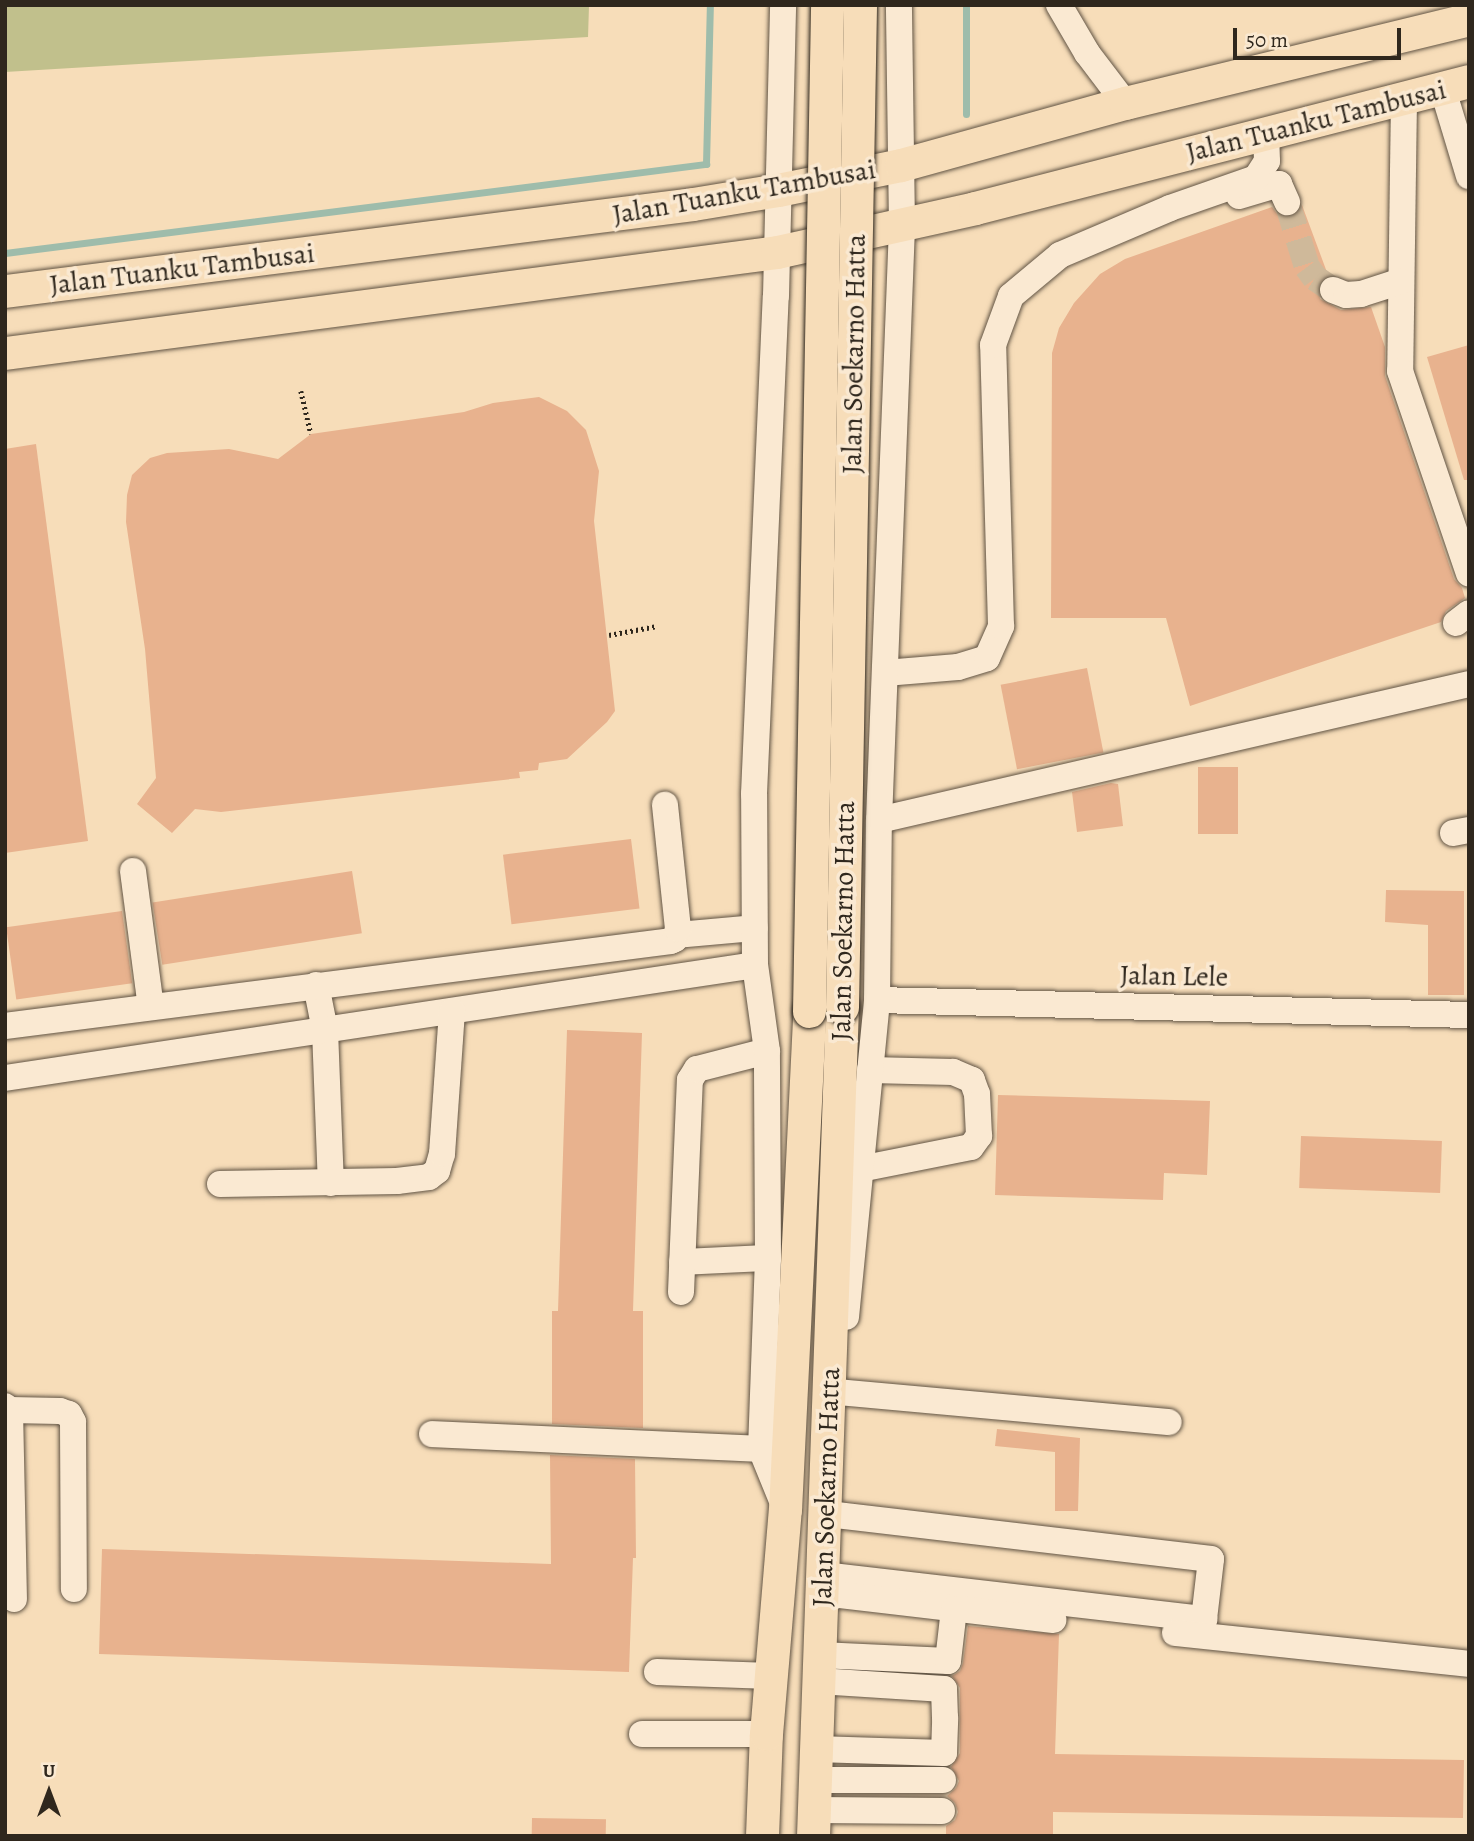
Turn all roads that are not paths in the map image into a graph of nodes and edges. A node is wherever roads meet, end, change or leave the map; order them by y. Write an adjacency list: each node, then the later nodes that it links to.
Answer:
1 (783, 5): 13 (street, Jalan Soekarno Hatta)
2 (827, 5): 53 (main road, Jalan Soekarno Hatta, bridge)
3 (860, 5): 55 (main road, Jalan Soekarno Hatta, bridge)
4 (899, 5): 11 (street)
5 (1059, 5): 9 (street)
6 (1469, 19): 9 (main road, Jalan Tuanku Tambusai)
7 (1456, 85): 8 (main road, Jalan Tuanku Tambusai); 12 (street)
8 (1404, 99): 10 (main road, Jalan Tuanku Tambusai); 19 (street)
9 (1125, 103): 11 (main road, Jalan Tuanku Tambusai)
10 (1266, 134): 16 (street); 17 (main road, Jalan Tuanku Tambusai)
11 (901, 165): 13 (main road, Jalan Tuanku Tambusai); 15 (main road); 17 (street)
12 (1469, 176)
13 (778, 190): 15 (main road); 18 (street, Jalan Soekarno Hatta); 21 (main road, Jalan Tuanku Tambusai)
14 (1287, 202): 16 (street)
15 (836, 208): 17 (main road); 18 (main road)
16 (1170, 208): 24 (street)
17 (902, 226): 18 (main road, Jalan Tuanku Tambusai); 24 (street)
18 (777, 252): 22 (main road, Jalan Tuanku Tambusai); 29 (street, Jalan Soekarno Hatta)
19 (1401, 281): 20 (street); 23 (street)
20 (1333, 290)
21 (5, 291)
22 (5, 353)
23 (1469, 574)
24 (885, 673): 27 (street)
25 (1469, 684): 27 (street)
26 (665, 805): 30 (street)
27 (879, 820): 33 (street)
28 (133, 871): 34 (street)
29 (755, 928): 30 (street); 31 (street, Jalan Soekarno Hatta)
30 (677, 935): 32 (street)
31 (755, 965): 35 (street); 39 (street, Jalan Soekarno Hatta)
32 (316, 985): 34 (street); 38 (street)
33 (877, 1000): 36 (street, Jalan Lele); 40 (street)
34 (151, 1007): 37 (street)
35 (452, 1010): 38 (street); 43 (street)
36 (1469, 1015)
37 (5, 1026)
38 (325, 1030): 41 (street); 43 (street)
39 (767, 1051): 45 (street, Jalan Soekarno Hatta); 46 (street)
40 (870, 1070): 42 (street); 42 (street)
41 (5, 1078)
42 (860, 1169): 48 (street)
43 (331, 1183): 44 (street)
44 (220, 1184)
45 (768, 1258): 46 (street); 52 (street, Jalan Soekarno Hatta)
46 (682, 1262): 47 (street)
47 (681, 1292)
48 (838, 1392): 50 (street); 54 (street)
49 (7, 1408): 56 (street); 57 (street)
50 (1169, 1422)
51 (432, 1434): 52 (street)
52 (761, 1449): 53 (street, Jalan Soekarno Hatta)
53 (785, 1510): 62 (main road, Jalan Soekarno Hatta)
54 (826, 1514): 55 (street); 55 (street)
55 (823, 1572): 58 (street); 60 (main road, Jalan Soekarno Hatta)
56 (74, 1589)
57 (14, 1599)
58 (954, 1609): 59 (street); 60 (street)
59 (1469, 1664)
60 (819, 1668): 66 (main road, Jalan Soekarno Hatta); 66 (street)
61 (657, 1672): 62 (street)
62 (771, 1676): 64 (main road, Jalan Soekarno Hatta)
63 (642, 1734): 64 (street)
64 (766, 1734): 68 (main road, Jalan Soekarno Hatta)
65 (943, 1780): 66 (street)
66 (815, 1793): 67 (street)
67 (942, 1811)
68 (762, 1836)

